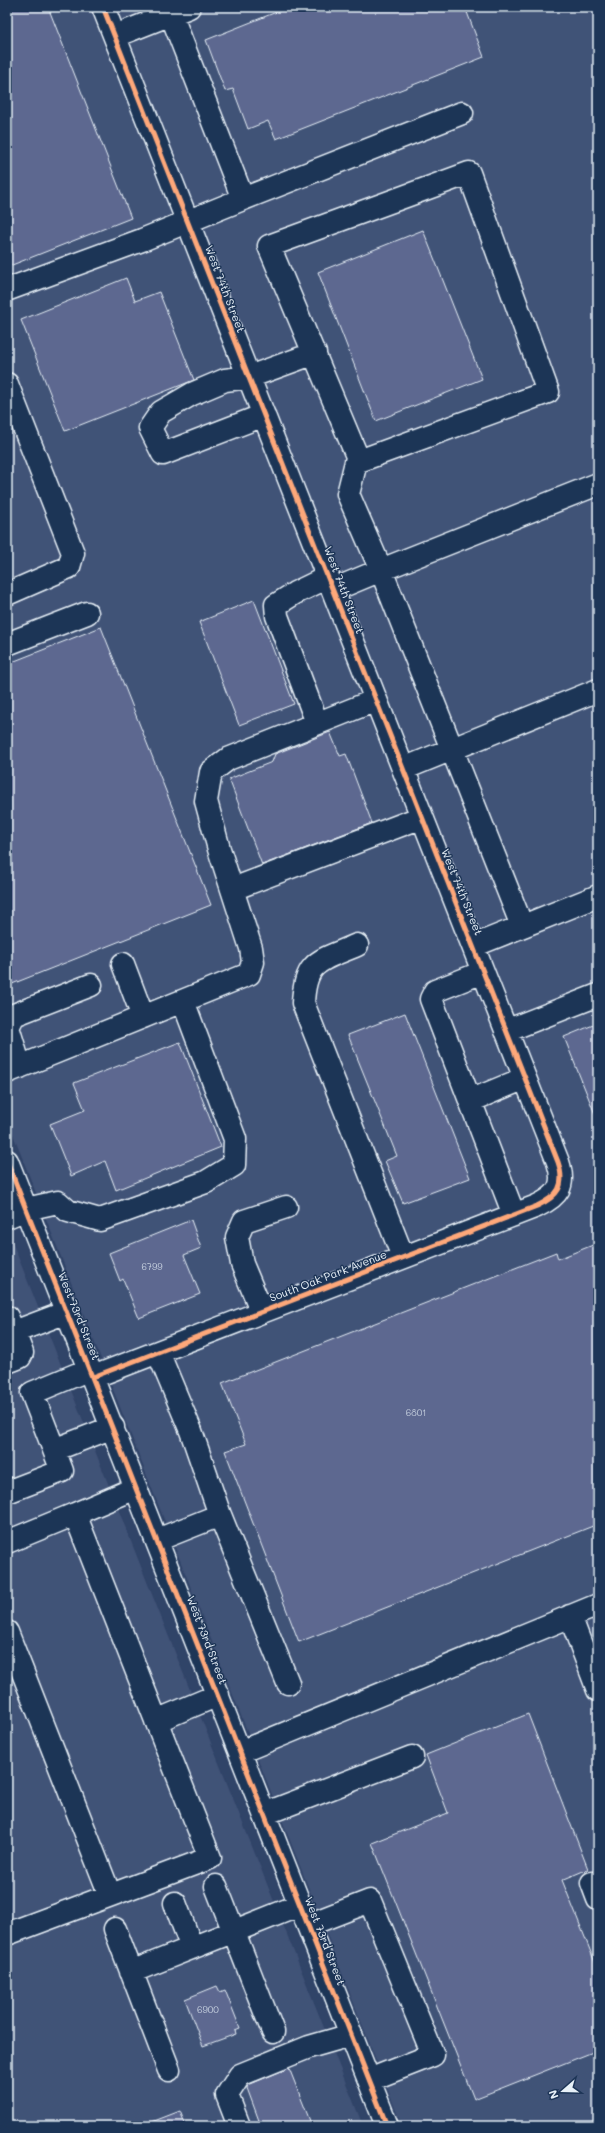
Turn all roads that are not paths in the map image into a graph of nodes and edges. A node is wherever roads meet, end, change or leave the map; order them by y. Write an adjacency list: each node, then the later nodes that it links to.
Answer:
1 (103, 7): 3 (street, West 74th Street)
2 (180, 10): 3 (street); 5 (street)
3 (115, 36): 6 (street, West 74th Street)
4 (462, 112): 5 (street)
5 (243, 199): 6 (street)
6 (188, 222): 7 (street); 9 (street, West 74th Street)
7 (9, 288)
8 (315, 353): 9 (street); 12 (street); 12 (street)
9 (249, 377): 11 (street, West 74th Street); 11 (street)
10 (7, 384): 16 (street)
11 (264, 415): 15 (street, West 74th Street)
12 (357, 458): 14 (street)
13 (598, 484): 14 (street)
14 (381, 570): 15 (street); 22 (street)
15 (330, 583): 20 (street, West 74th Street); 21 (street)
16 (7, 594)
17 (87, 613): 18 (street)
18 (7, 644)
19 (598, 690): 22 (street)
20 (376, 700): 21 (street); 23 (street, West 74th Street)
21 (317, 723): 25 (street)
22 (451, 749): 23 (street); 27 (street)
23 (404, 769): 24 (street, West 74th Street)
24 (422, 817): 25 (street); 29 (street, West 74th Street)
25 (233, 889): 34 (street)
26 (598, 896): 27 (street)
27 (522, 926): 29 (street)
28 (357, 945): 45 (street)
29 (473, 946): 31 (street, West 74th Street)
30 (123, 964): 35 (street)
31 (483, 972): 36 (street, West 74th Street); 39 (street)
32 (91, 985): 37 (street)
33 (598, 995): 36 (street)
34 (182, 1001): 35 (street); 43 (street)
35 (143, 1017): 37 (street)
36 (506, 1031): 38 (street, West 74th Street)
37 (13, 1069)
38 (525, 1078): 39 (street); 41 (street, West 74th Street)
39 (470, 1101): 44 (street)
40 (7, 1161): 43 (street, West 73rd Street)
41 (562, 1182): 44 (street, South Oak Park Avenue)
42 (286, 1207): 47 (street)
43 (17, 1213): 46 (street, West 73rd Street)
44 (514, 1215): 45 (street, South Oak Park Avenue)
45 (403, 1257): 47 (street, South Oak Park Avenue)
46 (67, 1312): 48 (street); 51 (street, West 73rd Street)
47 (262, 1312): 49 (street, South Oak Park Avenue)
48 (11, 1325): 50 (street)
49 (158, 1352): 51 (street, South Oak Park Avenue); 57 (street)
50 (7, 1362)
51 (92, 1373): 52 (street, West 73rd Street); 53 (street, South Oak Park Avenue)
52 (112, 1427): 53 (street); 54 (street, West 73rd Street)
53 (54, 1450): 55 (street)
54 (136, 1488): 56 (street); 58 (street, West 73rd Street)
55 (7, 1492)
56 (76, 1514): 59 (street); 66 (street)
57 (220, 1515): 58 (street); 63 (street)
58 (157, 1540): 65 (street, West 73rd Street)
59 (7, 1542)
60 (598, 1605): 61 (street)
61 (570, 1616): 64 (street); 67 (street)
62 (7, 1632): 71 (street)
63 (288, 1683)
64 (598, 1690)
65 (218, 1695): 66 (street); 67 (street, West 73rd Street)
66 (156, 1721): 71 (street)
67 (240, 1752): 69 (street, West 73rd Street)
68 (412, 1756): 69 (street)
69 (264, 1814): 73 (street, West 73rd Street)
70 (216, 1886): 76 (street)
71 (110, 1895): 77 (street)
72 (175, 1903): 78 (street)
73 (300, 1905): 74 (street, West 73rd Street); 76 (street)
74 (308, 1925): 81 (street, West 73rd Street); 83 (street)
75 (115, 1929): 79 (street)
76 (234, 1931): 78 (street); 80 (street)
77 (7, 1934)
78 (192, 1948): 79 (street)
79 (131, 1972): 82 (street)
80 (273, 2032)
81 (351, 2035): 83 (street, West 73rd Street); 84 (street)
82 (169, 2070)
83 (369, 2080): 85 (street, West 73rd Street)
84 (239, 2126)
85 (387, 2126)

